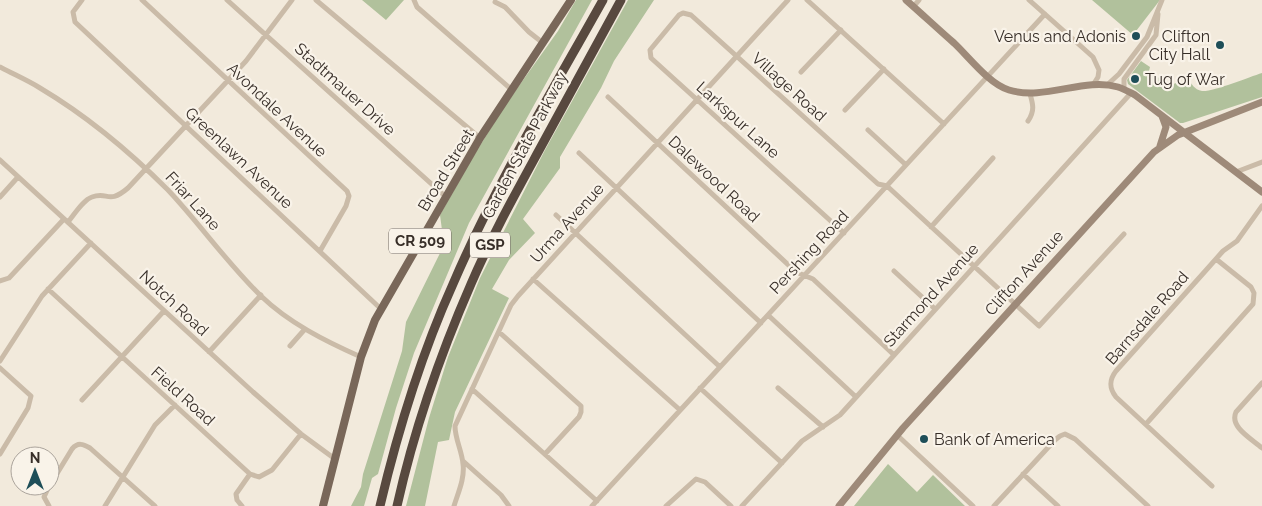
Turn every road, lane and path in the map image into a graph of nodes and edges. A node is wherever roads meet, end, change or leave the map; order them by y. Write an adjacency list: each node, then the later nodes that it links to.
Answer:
1 (82, 0): 42 (street, Greenlawn Avenue)
2 (142, 0): 29 (street, Avondale Avenue)
3 (227, 0): 22 (street, Stadtmauer Drive)
4 (292, 0): 22 (street)
5 (316, 0): 45 (street)
6 (414, 0): 32 (street)
7 (571, 0): 23 (main road, Broad Street / CR 509)
8 (603, 0): 122 (highway, Garden State Parkway / GSP)
9 (621, 0): 123 (highway, Garden State Parkway / GSP)
10 (788, 0): 24 (street, Urma Avenue)
11 (807, 0): 21 (street)
12 (906, 0): 18 (main road)
13 (919, 0): 18 (street)
14 (1029, 0): 19 (street)
15 (1162, 0): 17 (street)
16 (495, 2): 23 (street)
17 (1159, 6): 30 (street); 33 (street)
18 (913, 7): 28 (main road)
19 (1045, 14): 28 (street, Pershing Road); 31 (street)
20 (675, 20): 24 (street, Village Road); 36 (street, Larkspur Lane)
21 (840, 30): 26 (street); 27 (street)
22 (267, 35): 29 (street); 60 (street, Stadtmauer Drive)
23 (543, 43): 32 (main road, Broad Street / CR 509)
24 (737, 56): 36 (street, Urma Avenue); 56 (street, Village Road)
25 (0, 67): 53 (street, Friar Lane)
26 (884, 69): 38 (street); 41 (street)
27 (801, 72)
28 (987, 76): 34 (main road); 41 (street, Pershing Road)
29 (228, 80): 42 (street); 69 (street, Avondale Avenue)
30 (1107, 85): 31 (main road); 33 (main road)
31 (1092, 86): 34 (main road)
32 (512, 90): 45 (main road, Broad Street / CR 509)
33 (1127, 91): 39 (main road); 71 (street, Starmond Avenue)
34 (1030, 94): 40 (street)
35 (608, 97): 46 (street, Dalewood Road)
36 (697, 100): 46 (street, Urma Avenue); 66 (street, Larkspur Lane)
37 (1262, 102): 44 (main road, Clifton Avenue)
38 (845, 110)
39 (1162, 116): 44 (main road); 47 (main road)
40 (1028, 121)
41 (944, 124): 52 (street, Pershing Road)
42 (186, 126): 53 (street); 69 (street, Greenlawn Avenue)
43 (868, 130): 52 (street)
44 (1184, 132): 47 (main road, Clifton Avenue); 54 (main road)
45 (480, 138): 60 (main road, Broad Street / CR 509)
46 (658, 143): 57 (street, Urma Avenue); 73 (street, Dalewood Road)
47 (1160, 147): 78 (main road, Clifton Avenue)
48 (579, 153): 57 (street)
49 (993, 158): 64 (street)
50 (0, 160): 55 (street, Notch Road)
51 (1262, 162): 54 (street)
52 (906, 165): 56 (street, Pershing Road)
53 (146, 169): 63 (street); 77 (street, Friar Lane)
54 (1236, 172): 58 (main road)
55 (18, 177): 59 (street); 63 (street, Notch Road)
56 (887, 186): 64 (street, Village Road); 66 (street, Pershing Road)
57 (617, 187): 65 (street, Urma Avenue); 83 (street)
58 (1262, 192)
59 (0, 197)
60 (446, 197): 79 (main road, Broad Street / CR 509)
61 (1262, 206): 70 (street, Barnsdale Road)
62 (556, 214): 65 (street)
63 (66, 220): 68 (street, Notch Road); 75 (street)
64 (931, 227): 71 (street, Village Road)
65 (575, 233): 74 (street, Urma Avenue); 92 (street)
66 (844, 233): 73 (street, Pershing Road)
67 (1124, 234): 78 (street, Village Road)
68 (91, 244): 76 (street); 81 (street, Notch Road)
69 (320, 251): 79 (street, Greenlawn Avenue)
70 (1216, 259): 102 (street, Barnsdale Road); 102 (street)
71 (974, 266): 78 (street, Village Road); 80 (street, Starmond Avenue)
72 (894, 270): 80 (street)
73 (804, 276): 82 (street, Pershing Road); 88 (street, Dalewood Road)
74 (533, 279): 85 (street, Urma Avenue); 101 (street)
75 (0, 281)
76 (48, 289): 89 (street, Field Road); 91 (street)
77 (261, 296): 84 (street, Friar Lane); 87 (street)
78 (1015, 304): 105 (main road, Clifton Avenue)
79 (381, 309): 90 (main road, Broad Street / CR 509)
80 (935, 309): 88 (street, Starmond Avenue)
81 (164, 311): 87 (street, Notch Road); 89 (street)
82 (768, 315): 83 (street, Pershing Road); 98 (street)
83 (761, 323): 92 (street, Pershing Road)
84 (305, 329): 86 (street); 90 (street, Friar Lane)
85 (498, 332): 97 (street, Urma Avenue); 108 (street)
86 (290, 346)
87 (209, 352): 104 (street, Notch Road)
88 (894, 354): 98 (street, Starmond Avenue)
89 (121, 356): 99 (street); 100 (street, Field Road)
90 (361, 357): 109 (main road, Broad Street / CR 509)
91 (0, 361)
92 (720, 367): 95 (street, Pershing Road)
93 (0, 368): 107 (street)
94 (1262, 383): 106 (street)
95 (700, 388): 101 (street, Pershing Road); 111 (street)
96 (778, 388): 103 (street)
97 (472, 389): 108 (street); 110 (street, Urma Avenue)
98 (856, 397): 103 (street, Starmond Avenue)
99 (82, 400)
100 (175, 405): 113 (street, Field Road); 115 (street)
101 (680, 410): 117 (street, Pershing Road)
102 (1146, 424): 116 (street, Barnsdale Road)
103 (823, 427): 111 (street, Starmond Avenue)
104 (301, 434): 109 (street, Notch Road); 113 (street)
105 (897, 435): 130 (main road, Clifton Avenue); 131 (street)
106 (1262, 448)
107 (0, 454)
108 (545, 454): 117 (street)
109 (335, 459): 121 (main road, Broad Street / CR 509)
110 (463, 461): 124 (street, Urma Avenue); 125 (street)
111 (782, 463): 129 (street, Starmond Avenue)
112 (60, 469): 115 (street)
113 (250, 474): 120 (street)
114 (1023, 474): 132 (street); 133 (street); 134 (street)
115 (123, 477): 118 (street); 119 (street)
116 (1212, 486)
117 (597, 501): 126 (street, Pershing Road)
118 (105, 506)
119 (155, 506)
120 (242, 506)
121 (322, 506)
122 (380, 506)
123 (397, 506)
124 (454, 506)
125 (509, 506)
126 (592, 506)
127 (666, 506): 128 (street)
128 (731, 506)
129 (742, 506)
130 (839, 506)
131 (973, 506)
132 (994, 506)
133 (1058, 506)
134 (1148, 506)

